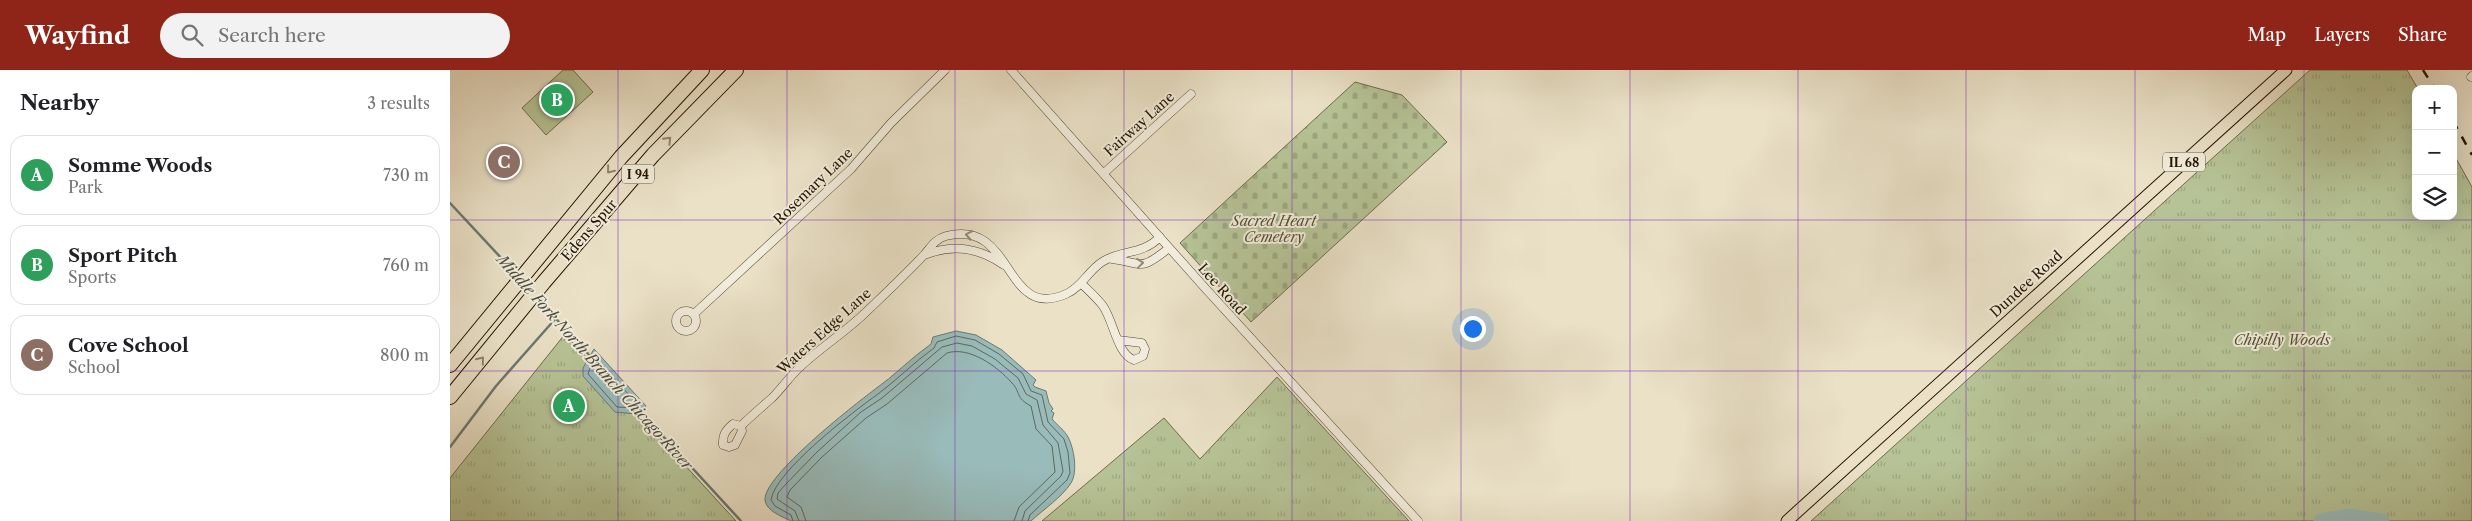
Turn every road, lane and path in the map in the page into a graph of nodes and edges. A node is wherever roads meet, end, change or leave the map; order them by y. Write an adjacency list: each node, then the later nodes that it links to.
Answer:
1 (702, 70): 16 (highway, Edens Spur / I 94, one-way to 16)
2 (736, 70): 17 (highway, Edens Spur / I 94, one-way to 2)
3 (945, 70): 14 (street, Rosemary Lane)
4 (1011, 70): 7 (street, Lee Road)
5 (2286, 70): 20 (main road, Dundee Road / IL 68)
6 (1191, 94): 7 (street, Fairway Lane)
7 (1104, 172): 8 (street, Lee Road)
8 (1160, 237): 9 (street, Lee Road); 11 (street, Waters Edge Lane)
9 (1169, 248): 11 (street, one-way to 9); 19 (street, Lee Road)
10 (924, 255): 12 (street, Waters Edge Lane); 12 (street, Waters Edge Lane, one-way to 10); 18 (street, Waters Edge Lane)
11 (1107, 259): 13 (street, Waters Edge Lane)
12 (1004, 265): 13 (street, Waters Edge Lane)
13 (1081, 283): 15 (street)
14 (694, 314)
15 (1118, 340)
16 (450, 365)
17 (450, 397)
18 (741, 426)
19 (1418, 521)
20 (1787, 521)

